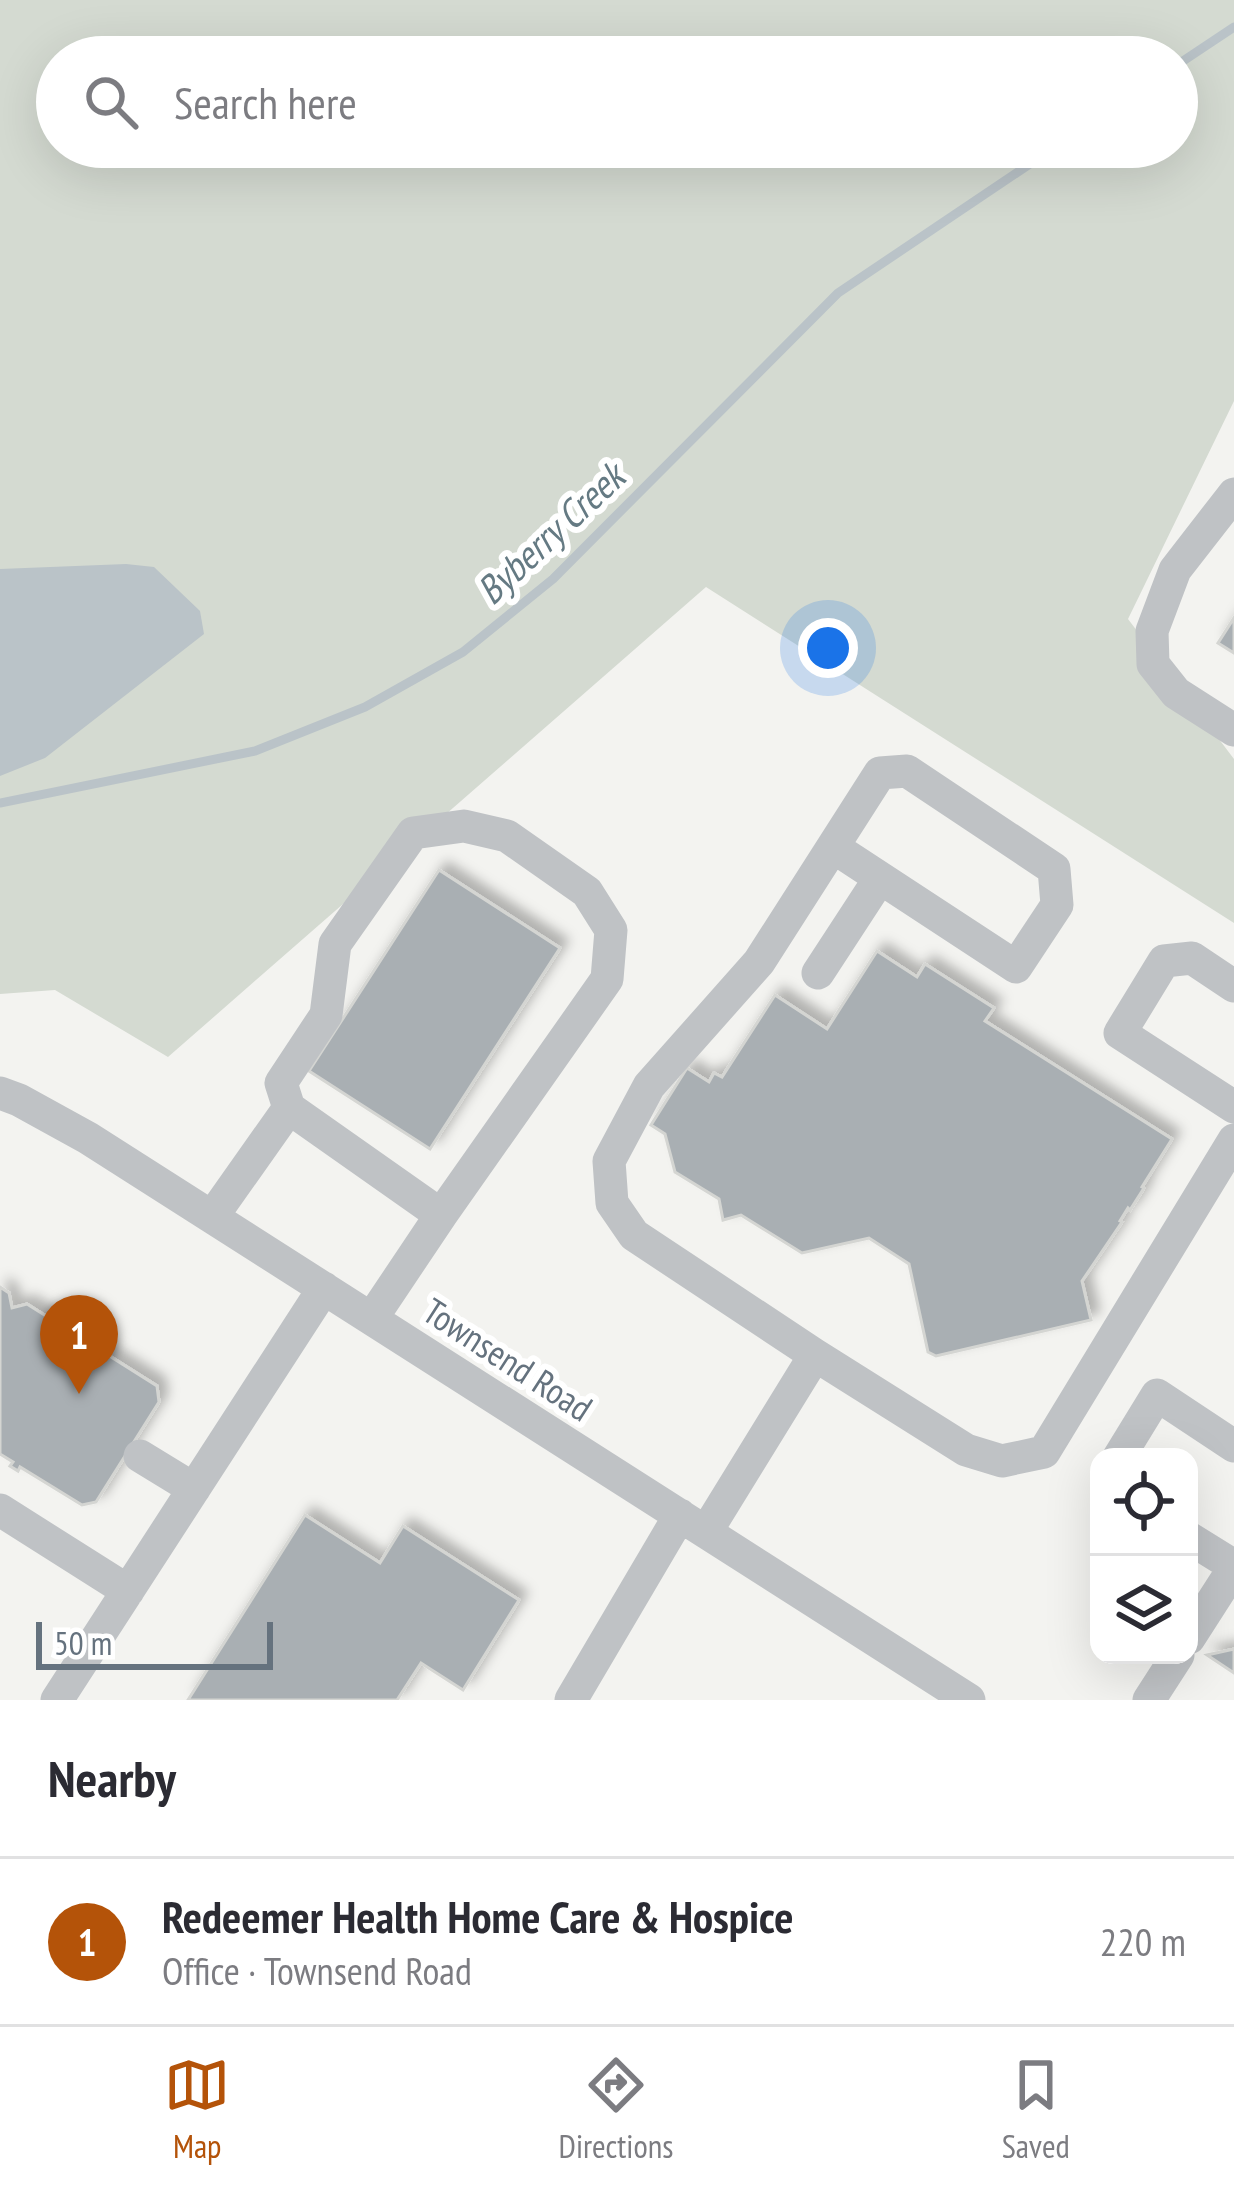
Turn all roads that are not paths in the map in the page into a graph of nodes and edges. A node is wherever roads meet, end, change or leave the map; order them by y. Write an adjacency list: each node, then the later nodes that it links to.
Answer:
1 (1234, 494): 2 (street)
2 (1234, 730)
3 (833, 847): 4 (street); 4 (street); 15 (street)
4 (880, 878): 5 (street)
5 (818, 974)
6 (1234, 986): 8 (street)
7 (0, 1093): 12 (street, Townsend Road)
8 (1234, 1107)
9 (289, 1108): 11 (street); 11 (street); 12 (street)
10 (1234, 1140): 15 (street)
11 (441, 1215): 14 (street)
12 (212, 1216): 13 (street, Townsend Road)
13 (325, 1288): 14 (street, Townsend Road); 19 (street)
14 (372, 1318): 21 (street, Townsend Road)
15 (815, 1355): 21 (street)
16 (1234, 1446): 17 (street)
17 (1125, 1448)
18 (140, 1456): 19 (street)
19 (194, 1489): 24 (street)
20 (0, 1510): 24 (street)
21 (693, 1523): 27 (street, Townsend Road); 29 (street)
22 (1198, 1544): 23 (street)
23 (1234, 1567): 25 (street)
24 (128, 1591): 28 (street)
25 (1198, 1624)
26 (1172, 1664): 31 (street)
27 (930, 1690): 30 (street, Townsend Road)
28 (58, 1700)
29 (571, 1700)
30 (969, 1700)
31 (1149, 1700)

